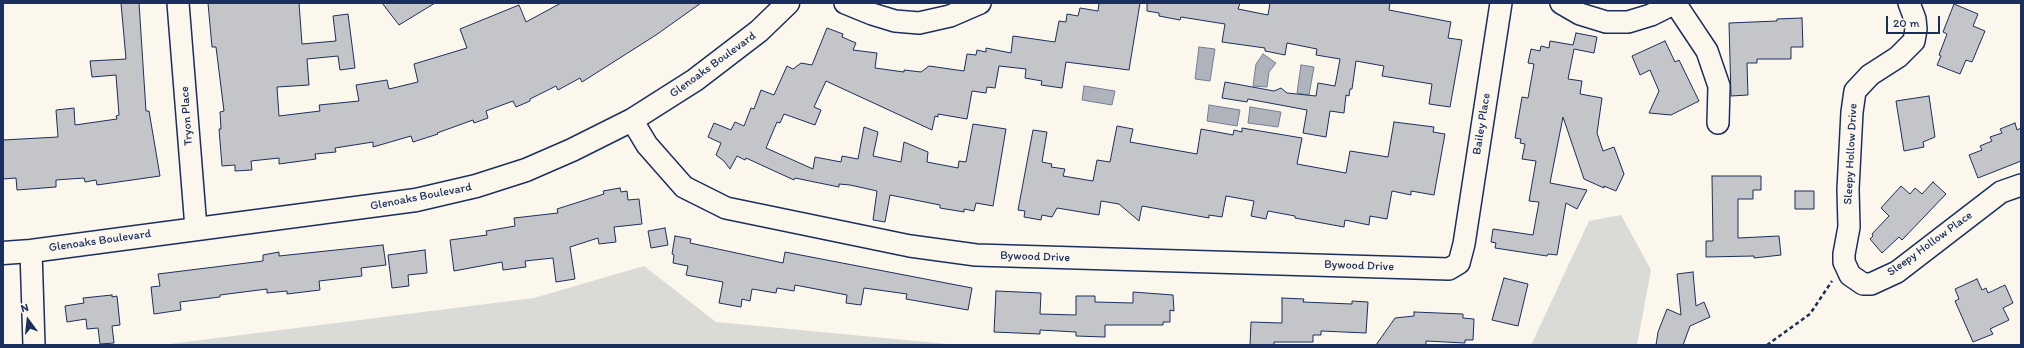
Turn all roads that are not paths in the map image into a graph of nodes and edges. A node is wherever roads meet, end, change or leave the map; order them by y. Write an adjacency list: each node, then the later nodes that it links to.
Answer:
1 (178, 3): 12 (street, Tryon Place)
2 (788, 3): 9 (street, Glenoaks Boulevard)
3 (845, 3): 4 (street)
4 (980, 3)
5 (1500, 3): 13 (street, Bailey Place)
6 (1561, 3): 7 (street)
7 (1675, 3): 10 (street)
8 (1909, 3): 16 (street, Sleepy Hollow Drive)
9 (632, 120): 12 (street, Glenoaks Boulevard); 13 (street, Bywood Drive)
10 (1718, 123)
11 (2021, 185): 16 (street, Sleepy Hollow Place)
12 (196, 228): 14 (street, Glenoaks Boulevard)
13 (1464, 244)
14 (31, 251): 15 (street, Glenoaks Boulevard); 17 (street)
15 (3, 253)
16 (1844, 262)
17 (34, 345)

